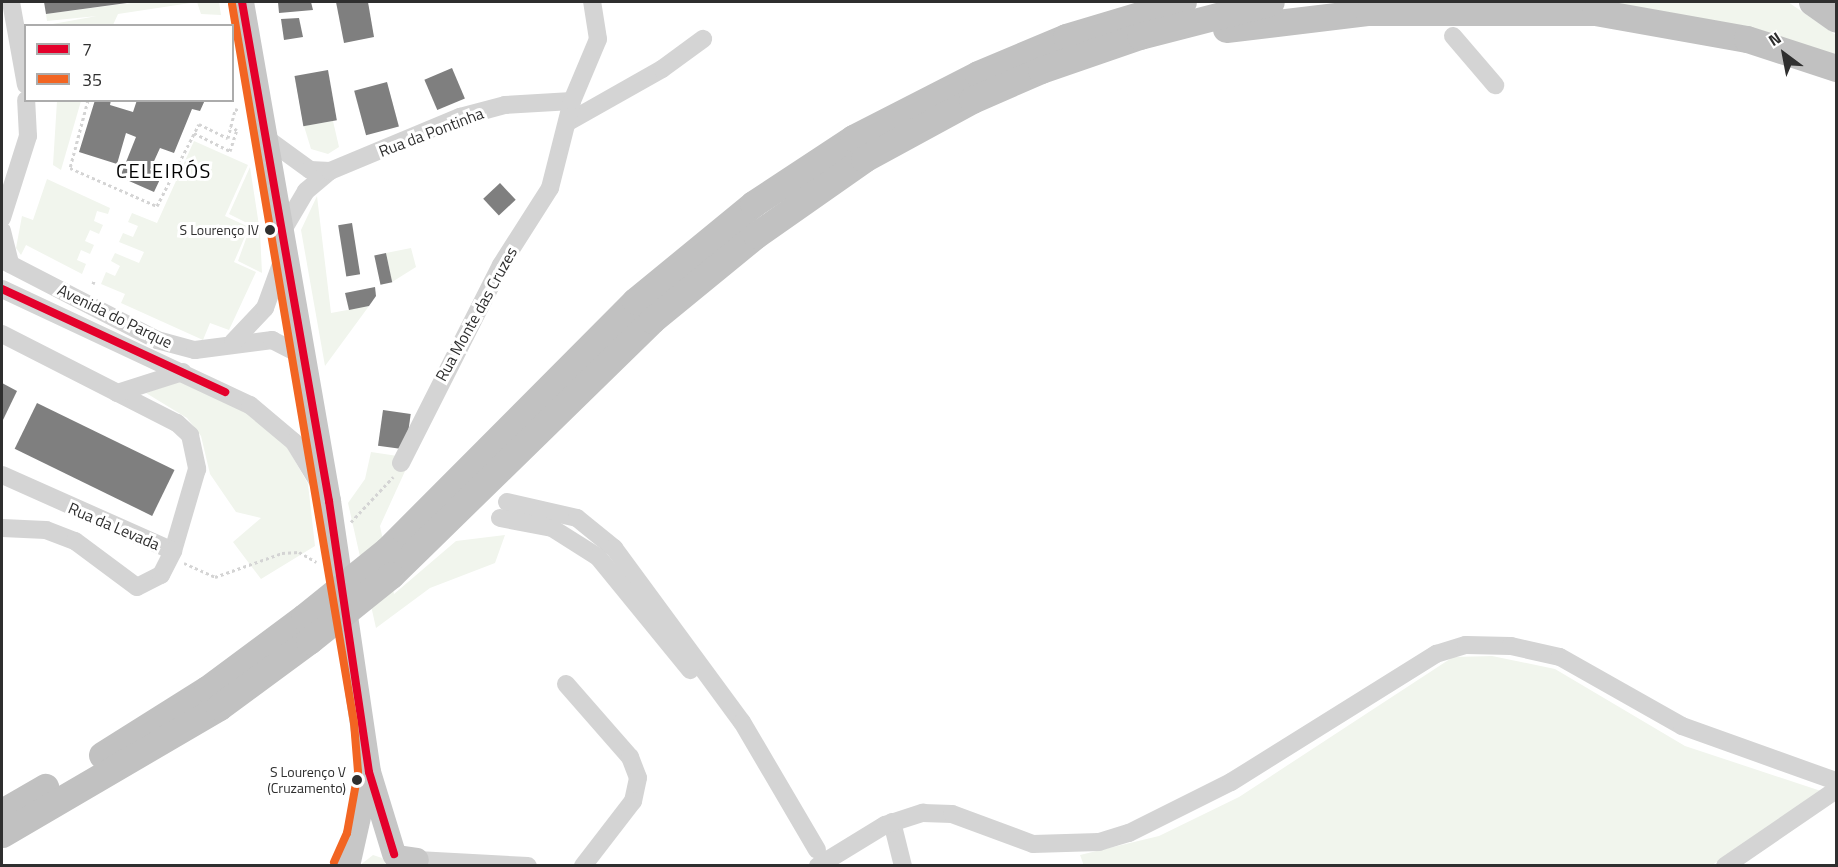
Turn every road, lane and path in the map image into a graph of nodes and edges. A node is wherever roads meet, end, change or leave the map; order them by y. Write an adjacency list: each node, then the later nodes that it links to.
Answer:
1 (11, 2): 12 (street)
2 (242, 2): 21 (main road)
3 (592, 2): 14 (street)
4 (1183, 2): 41 (highway)
5 (1271, 2): 11 (highway)
6 (1812, 2): 7 (highway)
7 (1836, 19)
8 (1453, 36): 13 (street)
9 (704, 39): 18 (street)
10 (1836, 68): 11 (highway)
11 (1041, 70): 41 (highway)
12 (24, 74)
13 (1495, 85)
14 (572, 101): 18 (street, Rua Monte das Cruzes); 22 (street, Rua da Pontinha)
15 (26, 102): 23 (street)
16 (87, 102): 20 (path)
17 (243, 112): 19 (path)
18 (570, 121): 33 (street, Rua Monte das Cruzes)
19 (231, 127): 20 (path); 20 (path)
20 (195, 133)
21 (266, 138): 22 (street); 25 (main road)
22 (330, 171): 25 (street, Rua da Pontinha)
23 (2, 218)
24 (2, 231): 26 (street)
25 (284, 241): 29 (street); 30 (main road)
26 (6, 262): 29 (street, Avenida do Parque)
27 (2, 289): 31 (street, Avenida do Parque)
28 (2, 334): 32 (street)
29 (233, 342): 30 (street, Avenida do Parque)
30 (303, 357): 35 (main road)
31 (183, 372): 32 (street); 35 (street, Avenida do Parque)
32 (117, 393): 39 (street, Rua da Levada)
33 (401, 463): 37 (path)
34 (2, 475): 39 (street, Rua da Levada)
35 (329, 501): 44 (main road)
36 (503, 510): 36 (street)
37 (358, 517)
38 (2, 528): 39 (street)
39 (173, 551): 40 (path)
40 (316, 560)
41 (389, 563): 42 (highway, bridge)
42 (307, 629): 47 (highway); 49 (highway)
43 (566, 684): 53 (street)
44 (369, 772): 50 (main road); 51 (main road)
45 (1836, 781): 48 (street)
46 (1836, 790): 56 (street)
47 (2, 812)
48 (892, 822): 54 (street); 55 (street)
49 (2, 834)
50 (402, 860): 51 (main road); 52 (street)
51 (348, 863)
52 (528, 866)
53 (583, 866)
54 (818, 866)
55 (903, 866)
56 (1725, 866)

